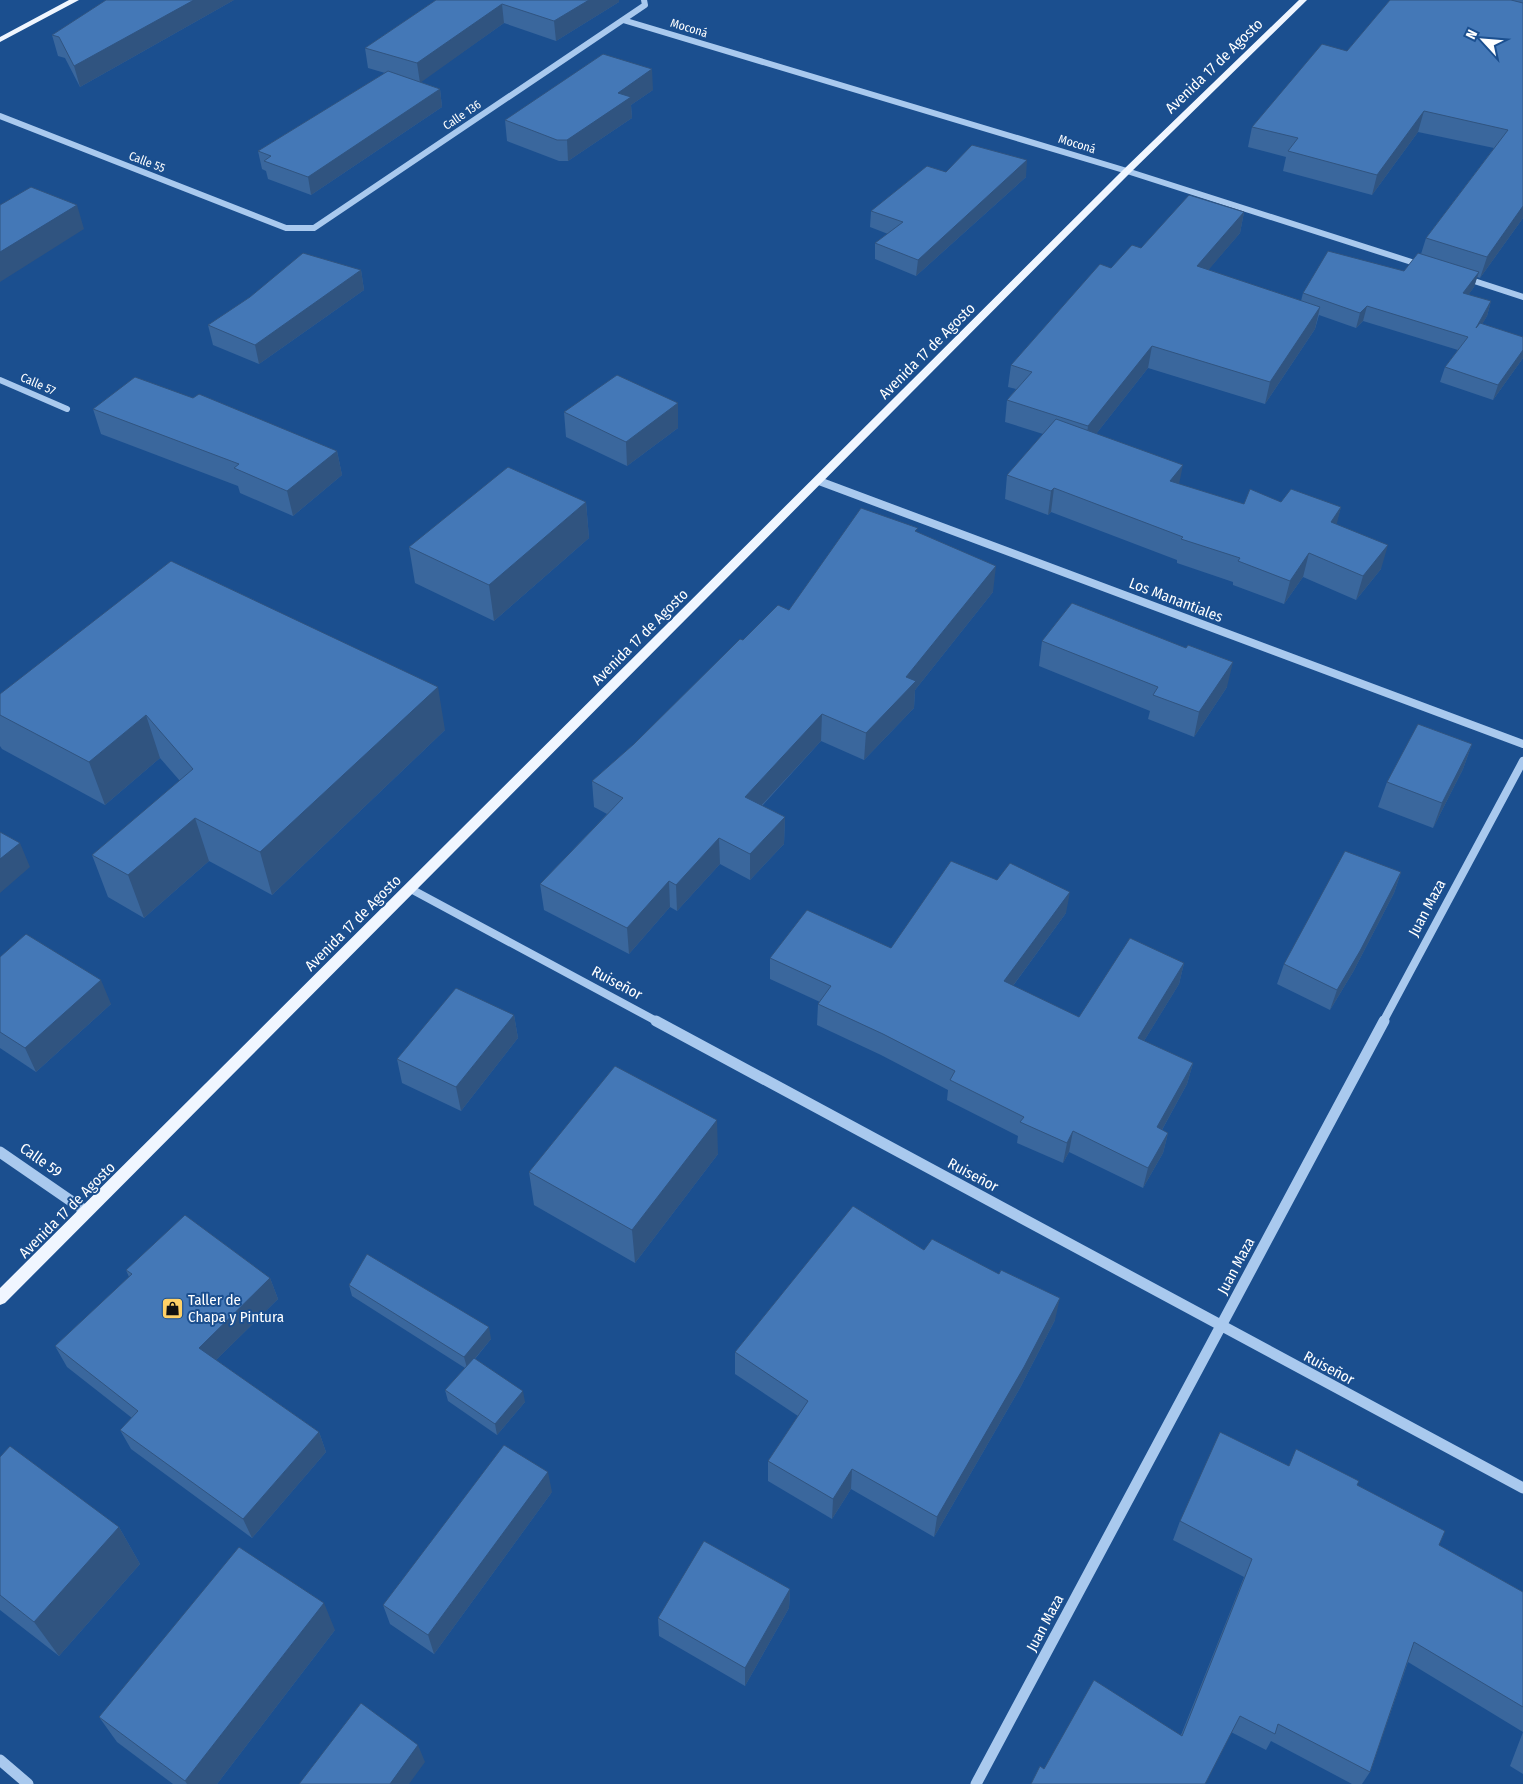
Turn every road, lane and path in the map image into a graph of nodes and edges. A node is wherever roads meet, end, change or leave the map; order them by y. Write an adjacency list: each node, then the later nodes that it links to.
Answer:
1 (75, 0): 5 (main road)
2 (1303, 0): 7 (main road, Avenida 17 de Agosto)
3 (644, 2): 4 (street, Calle 136)
4 (623, 20): 7 (street, Moconá); 8 (street, Calle 136)
5 (0, 40)
6 (0, 116): 8 (street, Calle 55)
7 (1127, 171): 9 (street, Moconá); 14 (main road, Avenida 17 de Agosto)
8 (286, 228)
9 (1429, 267)
10 (1457, 276): 11 (street)
11 (1523, 297)
12 (0, 380): 13 (street, Calle 57)
13 (67, 409)
14 (819, 481): 15 (street, Los Manantiales); 17 (main road, Avenida 17 de Agosto)
15 (1523, 744)
16 (1523, 761): 21 (street, Juan Maza)
17 (409, 888): 19 (main road, Avenida 17 de Agosto); 21 (street, Ruiseñor)
18 (0, 1152): 19 (street, Calle 59)
19 (87, 1212): 20 (main road, Avenida 17 de Agosto)
20 (0, 1298)
21 (1221, 1326): 22 (street, Ruiseñor); 25 (street, Juan Maza)
22 (1523, 1488)
23 (0, 1760): 24 (street)
24 (28, 1784)
25 (976, 1784)

